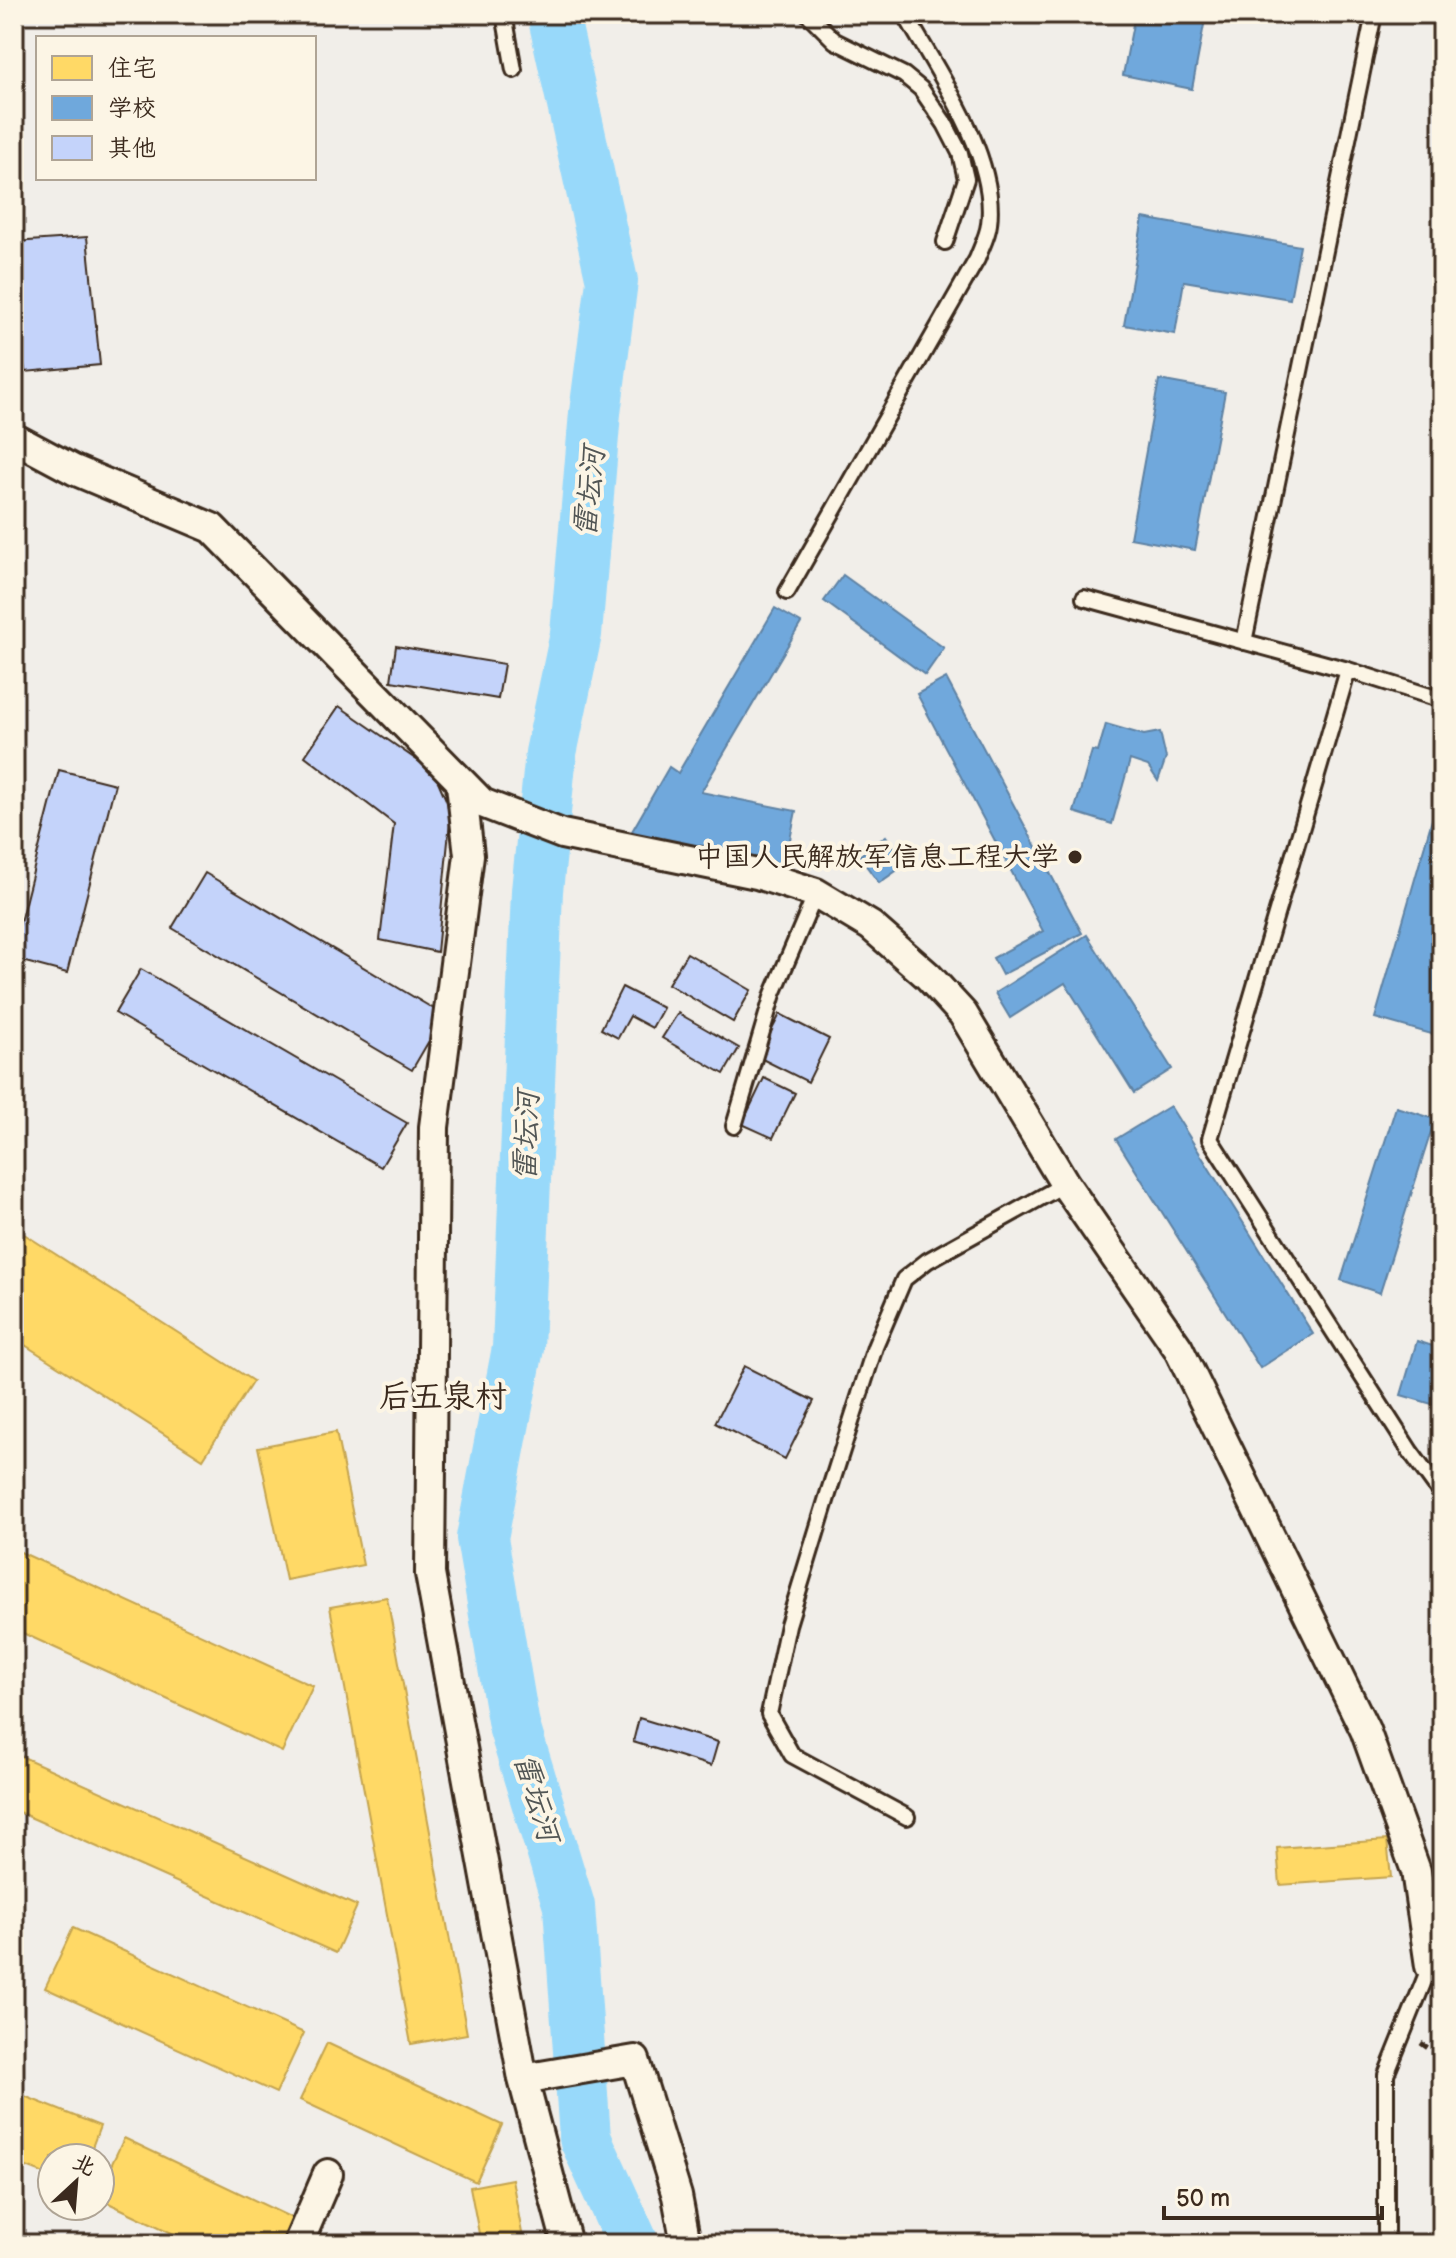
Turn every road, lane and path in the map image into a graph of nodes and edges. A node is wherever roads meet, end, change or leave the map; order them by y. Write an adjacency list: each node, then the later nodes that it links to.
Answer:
1 (504, 14): 5 (lane)
2 (808, 14): 6 (lane)
3 (905, 14): 8 (lane)
4 (1374, 14): 10 (lane)
5 (514, 70)
6 (945, 242)
7 (14, 438): 13 (street)
8 (787, 592)
9 (1084, 598): 10 (lane)
10 (1244, 642): 11 (lane)
11 (1348, 670): 12 (lane); 17 (lane)
12 (1442, 700)
13 (472, 794): 14 (street); 20 (street)
14 (816, 893): 15 (lane); 16 (street)
15 (734, 1126)
16 (1065, 1184): 18 (lane); 19 (street)
17 (1442, 1495)
18 (907, 1817)
19 (1430, 1966): 25 (lane)
20 (523, 2079): 23 (street); 24 (street)
21 (328, 2174): 22 (street)
22 (298, 2244)
23 (567, 2244)
24 (686, 2244)
25 (1386, 2244)

